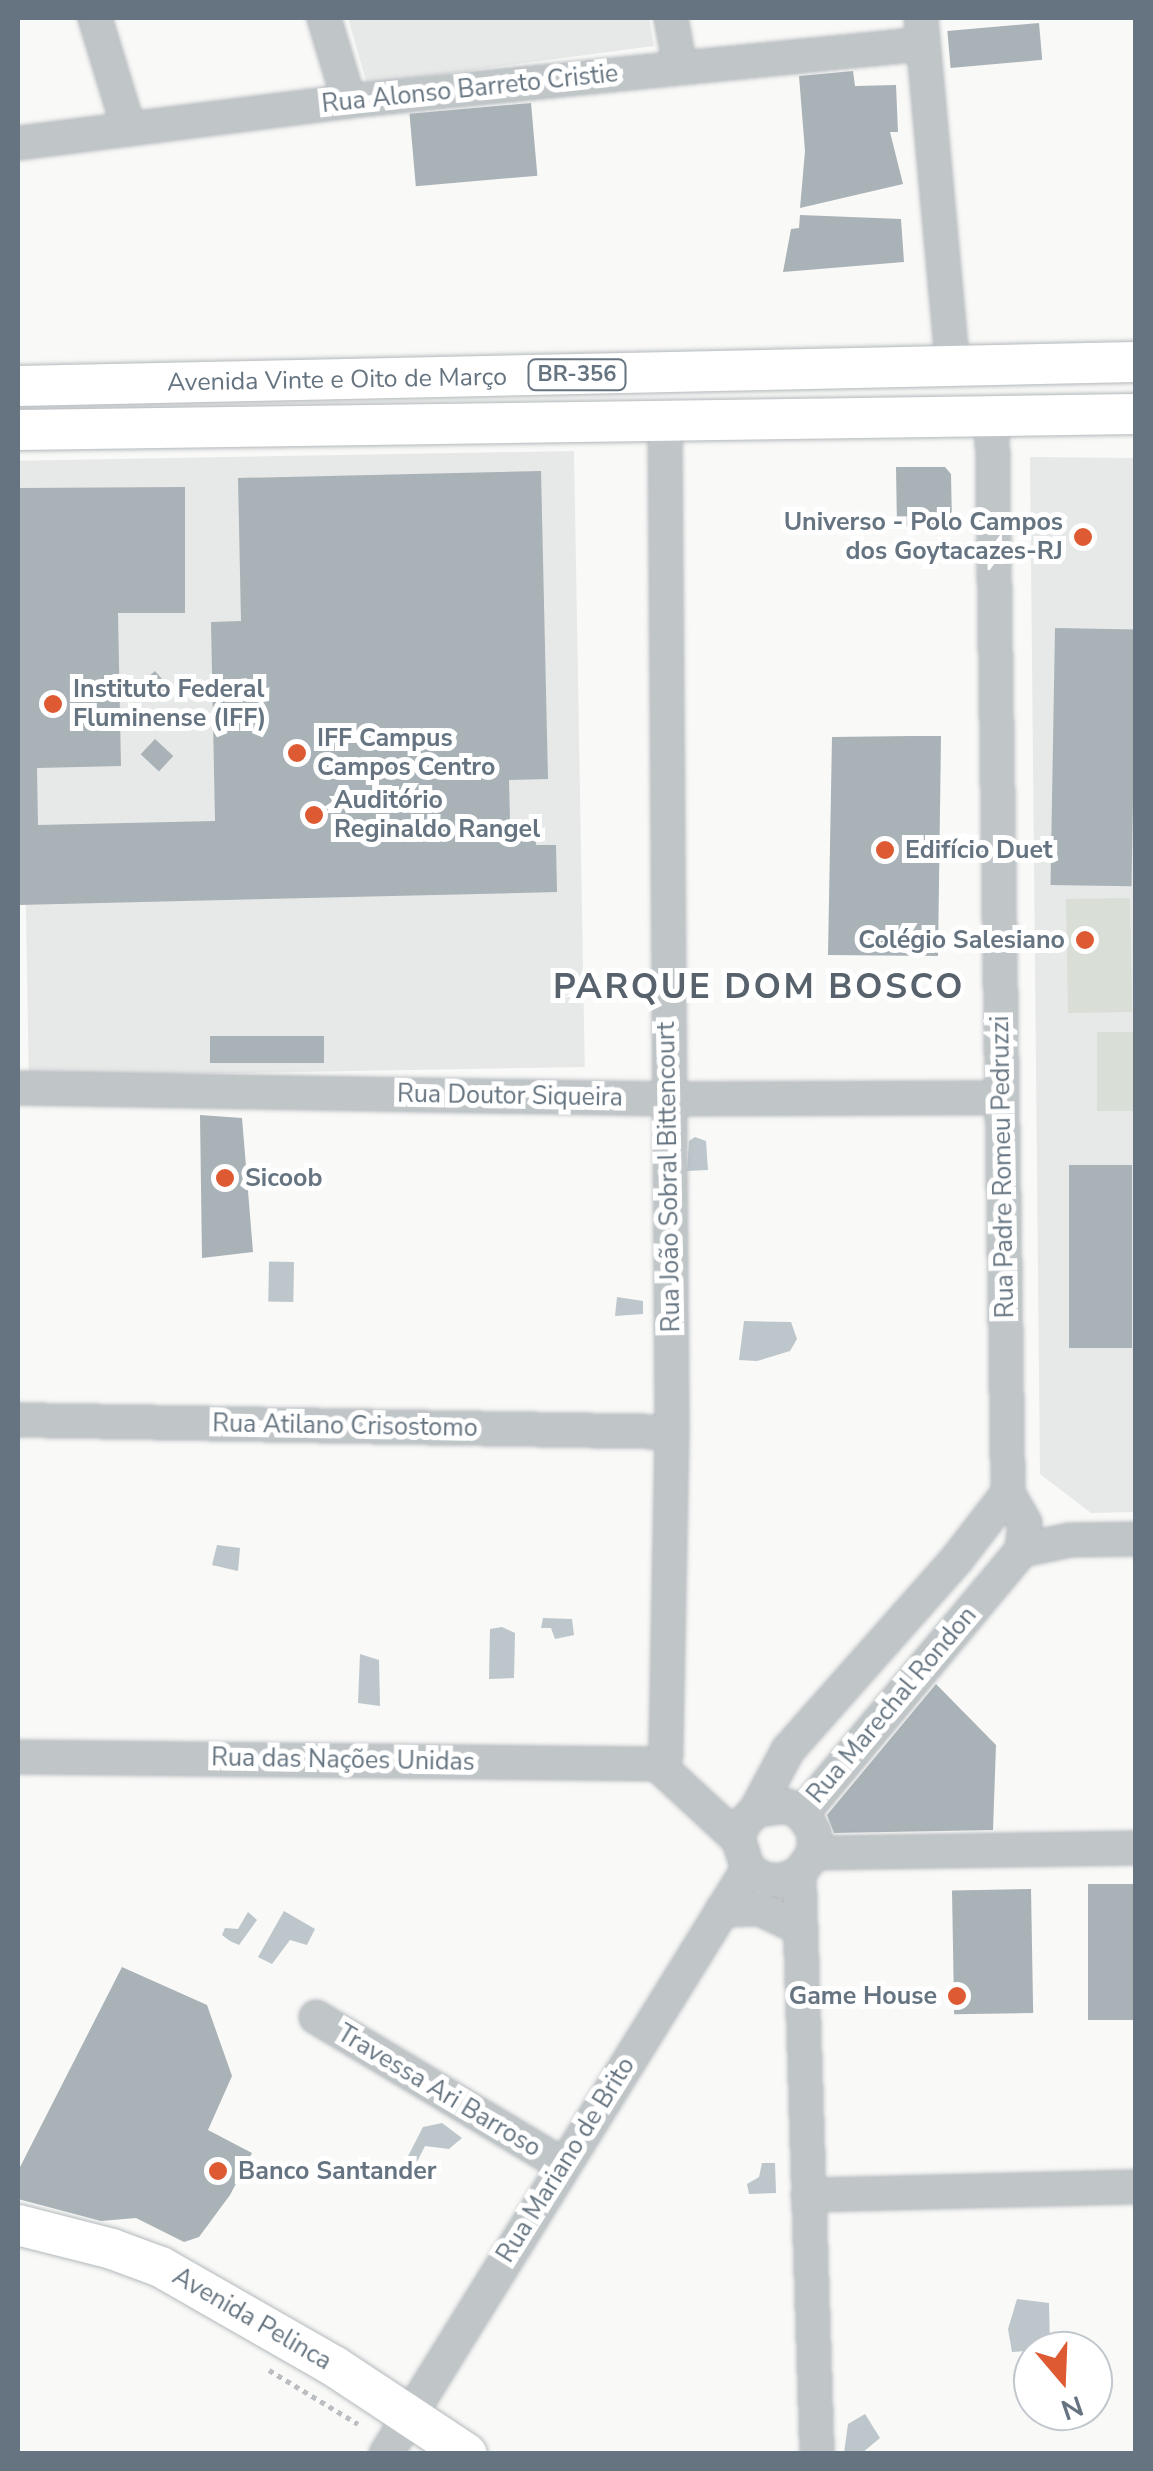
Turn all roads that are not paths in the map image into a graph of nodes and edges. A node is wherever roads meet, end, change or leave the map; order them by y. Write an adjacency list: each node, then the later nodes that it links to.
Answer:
1 (95, 18): 7 (street)
2 (324, 18): 6 (street)
3 (671, 18): 5 (street)
4 (922, 31): 5 (street, Rua Alonso Barreto Cristie); 10 (street)
5 (680, 67): 6 (street, Rua Alonso Barreto Cristie)
6 (349, 101): 7 (street, Rua Alonso Barreto Cristie)
7 (129, 129): 8 (street, Rua Alonso Barreto Cristie)
8 (18, 144)
9 (1136, 362): 10 (main road, Avenida Vinte e Oito de Março / BR-356)
10 (953, 367): 12 (main road, Avenida Vinte e Oito de Março / BR-356); 15 (main road)
11 (1136, 379): 14 (main road)
12 (18, 386)
13 (1136, 414): 14 (main road, Avenida Vinte e Oito de Março)
14 (992, 415): 15 (main road, Avenida Vinte e Oito de Março); 19 (street, Rua Padre Romeu Pedruzzi)
15 (709, 418): 16 (main road, Avenida Vinte e Oito de Março)
16 (665, 419): 17 (main road, Avenida Vinte e Oito de Março); 20 (street, Rua João Sobral Bittencourt)
17 (18, 430)
18 (18, 1088): 20 (street, Rua Doutor Siqueira)
19 (1002, 1098): 20 (street, Rua Doutor Siqueira); 23 (street, Rua Padre Romeu Pedruzzi)
20 (667, 1099): 22 (street, Rua João Sobral Bittencourt)
21 (18, 1420): 22 (street, Rua Atilano Crisostomo)
22 (672, 1432): 27 (street, Rua João Sobral Bittencourt)
23 (1008, 1493): 24 (street); 29 (street)
24 (1023, 1536): 25 (street); 28 (street, Rua Marechal Rondon)
25 (1136, 1539)
26 (18, 1757): 27 (street, Rua das Nações Unidas)
27 (661, 1760): 29 (street)
28 (802, 1814): 29 (street); 31 (street, Rua Marechal Rondon)
29 (748, 1831): 31 (street); 32 (street, Rua Mariano de Brito)
30 (1136, 1848): 31 (street)
31 (806, 1864): 33 (street, Rua Marechal Rondon)
32 (722, 1910): 33 (street); 35 (street, Rua Mariano de Brito)
33 (800, 1928): 37 (street, Rua Marechal Rondon)
34 (316, 2017): 35 (street, Travessa Ari Barroso)
35 (562, 2164): 39 (street, Rua Mariano de Brito)
36 (1136, 2187): 37 (street)
37 (808, 2195): 41 (street, Rua Marechal Rondon)
38 (18, 2226): 39 (main road, Avenida Pelinca)
39 (396, 2438): 40 (main road, Avenida Pelinca)
40 (467, 2454)
41 (817, 2454)

